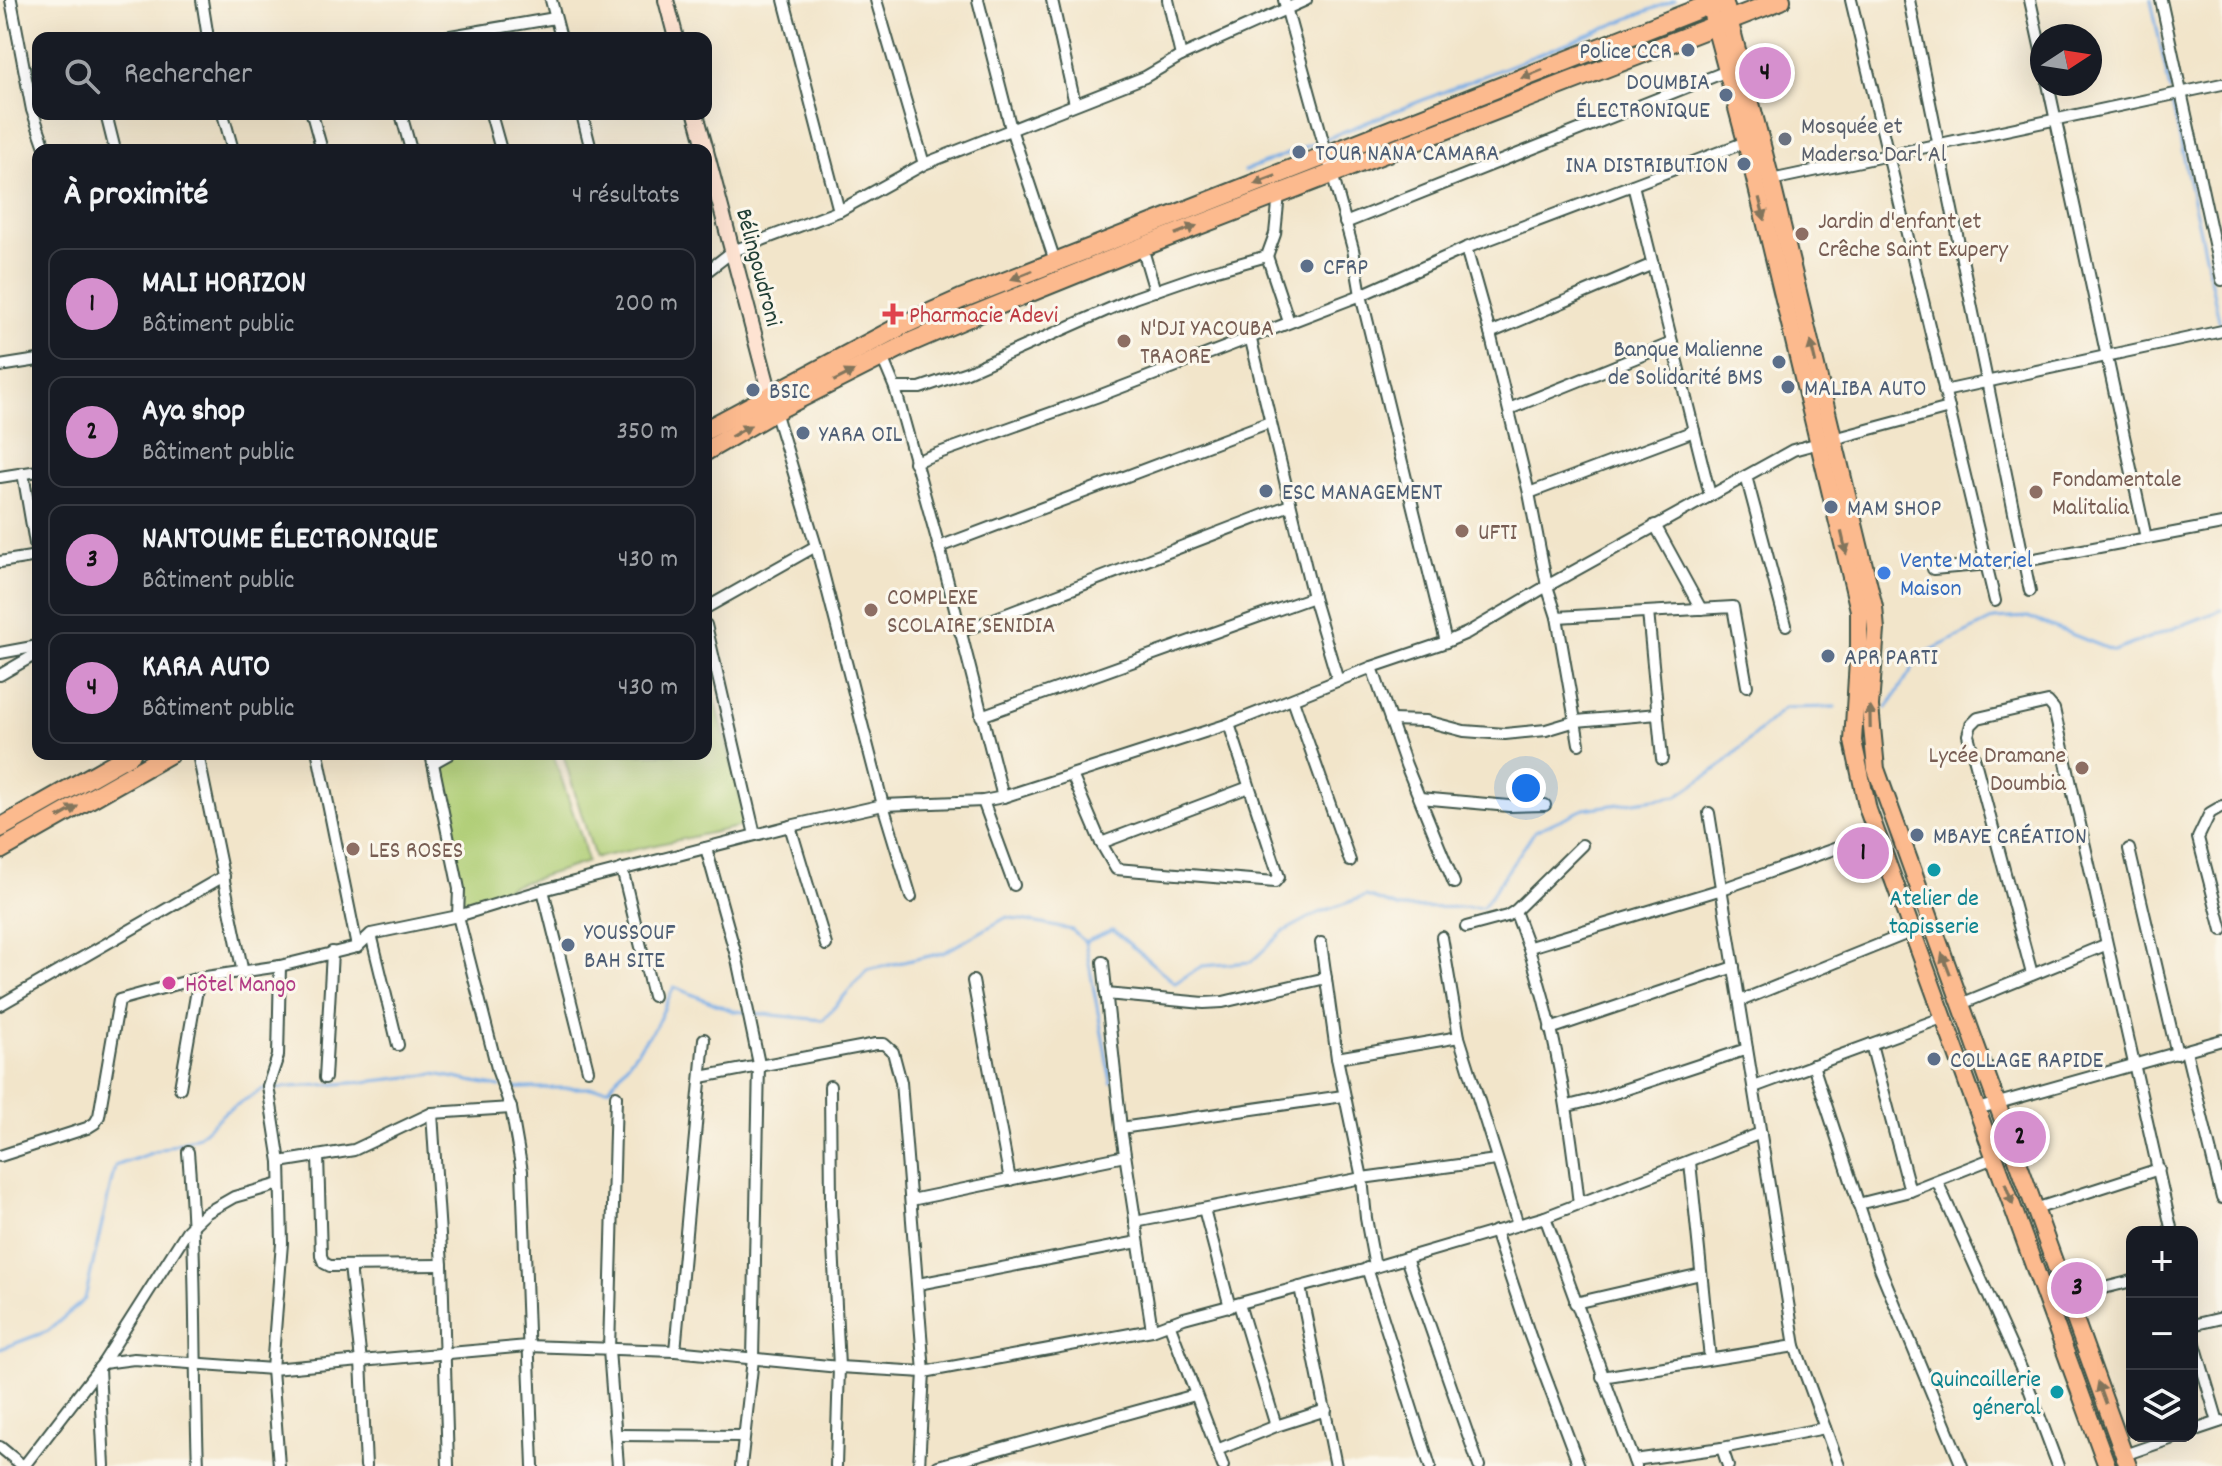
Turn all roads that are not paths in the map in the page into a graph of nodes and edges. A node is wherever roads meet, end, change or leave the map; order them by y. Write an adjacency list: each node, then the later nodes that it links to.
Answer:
1 (11, 0): 29 (street)
2 (202, 0): 21 (street)
3 (551, 0): 18 (street)
4 (666, 0): 24 (street)
5 (784, 0): 59 (street)
6 (876, 0): 53 (street)
7 (978, 0): 41 (street)
8 (1052, 0): 31 (street)
9 (1168, 0): 25 (street)
10 (1306, 0): 17 (street)
11 (1781, 0): 19 (highway)
12 (1851, 0): 52 (street)
13 (1909, 0): 51 (street)
14 (2030, 0): 20 (street)
15 (2161, 0): 28 (street)
16 (1715, 1): 19 (main road); 54 (highway, one-way to 54)
17 (1285, 4): 25 (street); 54 (street)
18 (555, 18): 22 (street); 23 (street)
19 (1722, 23): 26 (main road); 54 (highway); 56 (main road)
20 (2035, 24)
21 (207, 32)
22 (485, 32)
23 (559, 32)
24 (674, 32)
25 (1181, 56): 31 (street)
26 (1727, 71): 42 (main road); 60 (street)
27 (2222, 84): 28 (street)
28 (2181, 92): 32 (street); 68 (street)
29 (32, 96)
30 (2051, 96): 32 (street)
31 (1075, 104): 41 (street)
32 (2056, 119): 51 (street); 76 (street)
33 (38, 120): 43 (street)
34 (108, 120): 44 (street)
35 (225, 120): 45 (street)
36 (314, 120): 46 (street)
37 (403, 120): 47 (street)
38 (493, 120): 48 (street)
39 (584, 120): 49 (street)
40 (698, 120): 50 (street, Bélingoudroni)
41 (1011, 129): 53 (street); 65 (street)
42 (1746, 142): 57 (street); 89 (main road, one-way to 89)
43 (44, 144)
44 (114, 144)
45 (231, 144)
46 (320, 144)
47 (409, 144)
48 (499, 144)
49 (590, 144)
50 (704, 144)
51 (1938, 144): 52 (street); 80 (street)
52 (1888, 155): 56 (street); 82 (street)
53 (924, 164): 59 (street)
54 (1328, 165): 58 (highway); 60 (street); 65 (highway, one-way to 65)
55 (712, 172): 63 (street, Bélingoudroni)
56 (1771, 180): 89 (main road, one-way to 56)
57 (1633, 185): 62 (street); 66 (street)
58 (1279, 194): 61 (highway, one-way to 58); 64 (street)
59 (839, 211): 63 (street)
60 (1345, 223): 70 (street)
61 (1142, 247): 69 (street); 77 (highway)
62 (1466, 248): 70 (street); 73 (street)
63 (733, 251): 67 (street); 83 (street, Bélingoudroni)
64 (1267, 256): 69 (street); 71 (street)
65 (1055, 261): 83 (highway, one-way to 83)
66 (1653, 264): 73 (street); 75 (street)
67 (712, 267)
68 (2222, 280)
69 (1155, 291): 81 (street)
70 (1361, 295): 71 (street); 120 (street)
71 (1289, 322): 74 (street)
72 (2222, 331): 76 (street)
73 (1490, 333): 85 (street)
74 (1250, 336): 86 (street); 91 (street)
75 (1672, 343): 85 (street); 88 (street)
76 (2107, 356): 80 (street); 102 (street)
77 (882, 357): 81 (street); 83 (highway, one-way to 77)
78 (32, 361): 79 (street)
79 (0, 366)
80 (1987, 382): 82 (street); 106 (street)
81 (895, 388): 91 (street)
82 (1944, 391): 84 (street)
83 (773, 403): 87 (highway); 90 (highway, one-way to 83); 103 (street)
84 (1949, 408): 89 (street); 108 (street)
85 (1509, 409): 96 (street)
86 (1270, 422): 98 (street); 104 (street)
87 (712, 428)
88 (1694, 431): 96 (street); 97 (street)
89 (1826, 440): 94 (street); 153 (main road, one-way to 153); 192 (main road, one-way to 89)
90 (712, 447)
91 (914, 462): 104 (street)
92 (32, 472): 93 (street)
93 (23, 473): 95 (street); 99 (street)
94 (1746, 476): 97 (street); 118 (street)
95 (0, 477)
96 (1529, 493): 110 (street)
97 (1710, 495): 101 (street)
98 (1290, 505): 112 (street); 119 (street)
99 (32, 524)
100 (2222, 524): 102 (street)
101 (1655, 525): 110 (street); 115 (street)
102 (2146, 538): 106 (street)
103 (816, 546): 114 (street); 147 (street)
104 (939, 547): 119 (street)
105 (32, 559): 107 (street)
106 (2024, 561): 108 (street); 111 (street)
107 (0, 562)
108 (1986, 565): 109 (street); 113 (street)
109 (1933, 569)
110 (1547, 586): 117 (street); 120 (street)
111 (2030, 591)
112 (1313, 597): 127 (street); 131 (street)
113 (1995, 601)
114 (712, 605)
115 (1701, 609): 116 (street); 128 (street)
116 (1648, 612): 117 (street); 130 (street)
117 (1557, 617): 133 (street)
118 (1786, 625)
119 (960, 632): 131 (street)
120 (1446, 642): 125 (street)
121 (32, 647): 123 (street)
122 (712, 651): 154 (street)
123 (0, 653)
124 (32, 656): 126 (street)
125 (1372, 667): 127 (street); 132 (street)
126 (0, 675)
127 (1338, 681): 129 (street)
128 (1747, 686)
129 (1293, 700): 134 (street); 160 (street)
130 (1658, 714): 133 (street); 136 (street)
131 (981, 716): 144 (street)
132 (1390, 720): 133 (street); 145 (street)
133 (1576, 721): 135 (street)
134 (1229, 724): 142 (street); 143 (street)
135 (1579, 744)
136 (1662, 759)
137 (120, 760): 152 (highway)
138 (158, 760): 159 (highway, one-way to 138)
139 (199, 760): 162 (street)
140 (319, 760): 178 (street)
141 (432, 760): 169 (street)
142 (1072, 775): 144 (street); 155 (street)
143 (1249, 787): 155 (street); 155 (street)
144 (1003, 797): 146 (street)
145 (1420, 798): 148 (street); 163 (street)
146 (983, 801): 147 (street); 164 (street)
147 (883, 805): 151 (street); 167 (street)
148 (1545, 805)
149 (2222, 806): 171 (street)
150 (1709, 813): 165 (street)
151 (790, 826): 154 (street); 176 (street)
152 (0, 828)
153 (1876, 834): 165 (street); 172 (main road)
154 (755, 835): 157 (street)
155 (1101, 843)
156 (1582, 845): 168 (street)
157 (706, 848): 161 (street); 204 (street)
158 (2129, 849): 202 (street)
159 (0, 850)
160 (1350, 861)
161 (622, 869): 166 (street); 190 (street)
162 (224, 876): 184 (street); 193 (street)
163 (1454, 883)
164 (1014, 885)
165 (1722, 889): 179 (street); 183 (street)
166 (543, 890): 169 (street); 207 (street)
167 (911, 897)
168 (1515, 911): 170 (street); 179 (street)
169 (458, 916): 173 (street); 217 (street)
170 (1466, 927)
171 (2222, 930)
172 (1913, 931): 191 (street); 194 (main road)
173 (371, 934): 178 (street); 200 (street)
174 (1442, 937): 196 (street)
175 (1321, 943): 187 (street)
176 (826, 945)
177 (2105, 945): 185 (street); 185 (street); 206 (street)
178 (357, 947): 180 (street)
179 (1530, 947): 195 (street)
180 (332, 952): 182 (street); 209 (street)
181 (1103, 962): 189 (street)
182 (280, 966): 184 (street); 228 (street)
183 (1734, 967): 191 (street); 195 (street)
184 (243, 973): 186 (street)
185 (2032, 974): 192 (street)
186 (199, 978): 212 (street); 223 (street)
187 (1326, 978): 189 (street); 203 (street)
188 (973, 981): 233 (street)
189 (1106, 994): 220 (street)
190 (653, 996)
191 (1740, 1001): 201 (street)
192 (1961, 1004): 215 (main road)
193 (0, 1005)
194 (1942, 1018): 199 (street); 218 (main road)
195 (1550, 1029): 216 (street)
196 (1459, 1037): 203 (street); 227 (street)
197 (704, 1039): 208 (street)
198 (2222, 1040): 202 (street)
199 (1871, 1044): 205 (street); 236 (street)
200 (398, 1045)
201 (1747, 1049): 211 (street); 216 (street)
202 (2181, 1052): 206 (street); 231 (street)
203 (1337, 1058): 214 (street)
204 (759, 1064): 208 (street); 238 (street); 271 (street)
205 (1813, 1065): 211 (street); 240 (street)
206 (2132, 1065): 215 (street); 230 (street)
207 (588, 1070)
208 (701, 1077): 268 (street)
209 (325, 1078)
210 (830, 1086): 276 (street)
211 (1754, 1087): 221 (street)
212 (180, 1088)
213 (616, 1096): 267 (street)
214 (1343, 1096): 220 (street); 232 (street)
215 (1997, 1103): 218 (street); 242 (main road)
216 (1568, 1106): 239 (street)
217 (511, 1108): 219 (street); 265 (street)
218 (1977, 1109): 226 (main road)
219 (432, 1113): 224 (street); 251 (street)
220 (1121, 1128): 225 (street)
221 (1761, 1133): 229 (street); 266 (street)
222 (188, 1152): 245 (street)
223 (0, 1156)
224 (318, 1156): 228 (street); 252 (street)
225 (1125, 1156): 233 (street); 244 (street)
226 (1996, 1157): 234 (street); 295 (main road, one-way to 295)
227 (1496, 1160): 232 (street); 246 (street)
228 (280, 1162): 235 (street)
229 (1690, 1162): 239 (street); 254 (street); 272 (street)
230 (2159, 1169): 242 (street); 247 (street)
231 (2219, 1169): 237 (street)
232 (1362, 1178): 241 (street); 253 (street)
233 (1010, 1180): 238 (street)
234 (1937, 1181): 236 (street); 315 (street)
235 (280, 1184): 245 (street); 277 (street)
236 (1910, 1191): 240 (street)
237 (2222, 1198)
238 (911, 1200): 256 (street)
239 (1579, 1204): 243 (street)
240 (1858, 1204): 314 (street)
241 (1204, 1209): 244 (street); 260 (street)
242 (2035, 1209): 258 (main road)
243 (1545, 1217): 246 (street); 259 (street)
244 (1135, 1222): 249 (street)
245 (194, 1225): 274 (street); 275 (street)
246 (1518, 1225): 248 (street)
247 (2171, 1226)
248 (1495, 1231): 250 (street); 311 (street)
249 (1138, 1242): 256 (street); 264 (street)
250 (1406, 1258): 253 (street); 310 (street)
251 (442, 1265): 252 (street); 269 (street)
252 (350, 1266): 273 (street)
253 (1371, 1268): 257 (street); 309 (street)
254 (1701, 1274): 259 (street); 272 (street)
255 (2126, 1282): 258 (street)
256 (918, 1284): 278 (street)
257 (1300, 1287): 260 (street); 281 (street)
258 (2068, 1297): 292 (main road, one-way to 258)
259 (1575, 1303): 279 (street)
260 (1234, 1306): 262 (street); 283 (street)
261 (2222, 1318): 263 (street)
262 (1169, 1323): 264 (street); 280 (street)
263 (2198, 1324)
264 (1152, 1330): 278 (street)
265 (527, 1346): 267 (street); 269 (street); 301 (street)
266 (1795, 1346): 272 (street); 284 (street)
267 (609, 1350): 268 (street); 286 (street)
268 (675, 1351): 271 (street)
269 (444, 1352): 273 (street); 300 (street)
270 (2198, 1353): 282 (street)
271 (753, 1359): 276 (street); 287 (street)
272 (1710, 1359): 279 (street)
273 (361, 1361): 277 (street); 299 (street)
274 (194, 1365): 275 (street); 277 (street); 297 (street)
275 (101, 1366): 294 (street); 296 (street)
276 (839, 1367): 278 (street); 304 (street)
277 (272, 1369): 298 (street)
278 (924, 1372): 305 (street)
279 (1602, 1377): 293 (street)
280 (1195, 1395): 291 (street); 306 (street)
281 (1326, 1410): 283 (street); 308 (street)
282 (2220, 1422): 285 (street)
283 (1276, 1426): 291 (street)
284 (1825, 1428): 290 (street); 313 (street)
285 (2198, 1429)
286 (617, 1435): 287 (street); 302 (street)
287 (744, 1436): 303 (street)
288 (2166, 1442): 292 (street)
289 (0, 1447): 294 (street)
290 (1722, 1448): 293 (street); 312 (street)
291 (1217, 1450): 307 (street)
292 (2126, 1461)
293 (1635, 1463)
294 (26, 1465)
295 (2103, 1465)
296 (104, 1466)
297 (198, 1466)
298 (279, 1466)
299 (366, 1466)
300 (448, 1466)
301 (533, 1466)
302 (618, 1466)
303 (741, 1466)
304 (836, 1466)
305 (919, 1466)
306 (938, 1466)
307 (1222, 1466)
308 (1336, 1466)
309 (1430, 1466)
310 (1479, 1466)
311 (1579, 1466)
312 (1728, 1466)
313 (1839, 1466)
314 (1962, 1466)
315 (2058, 1466)

